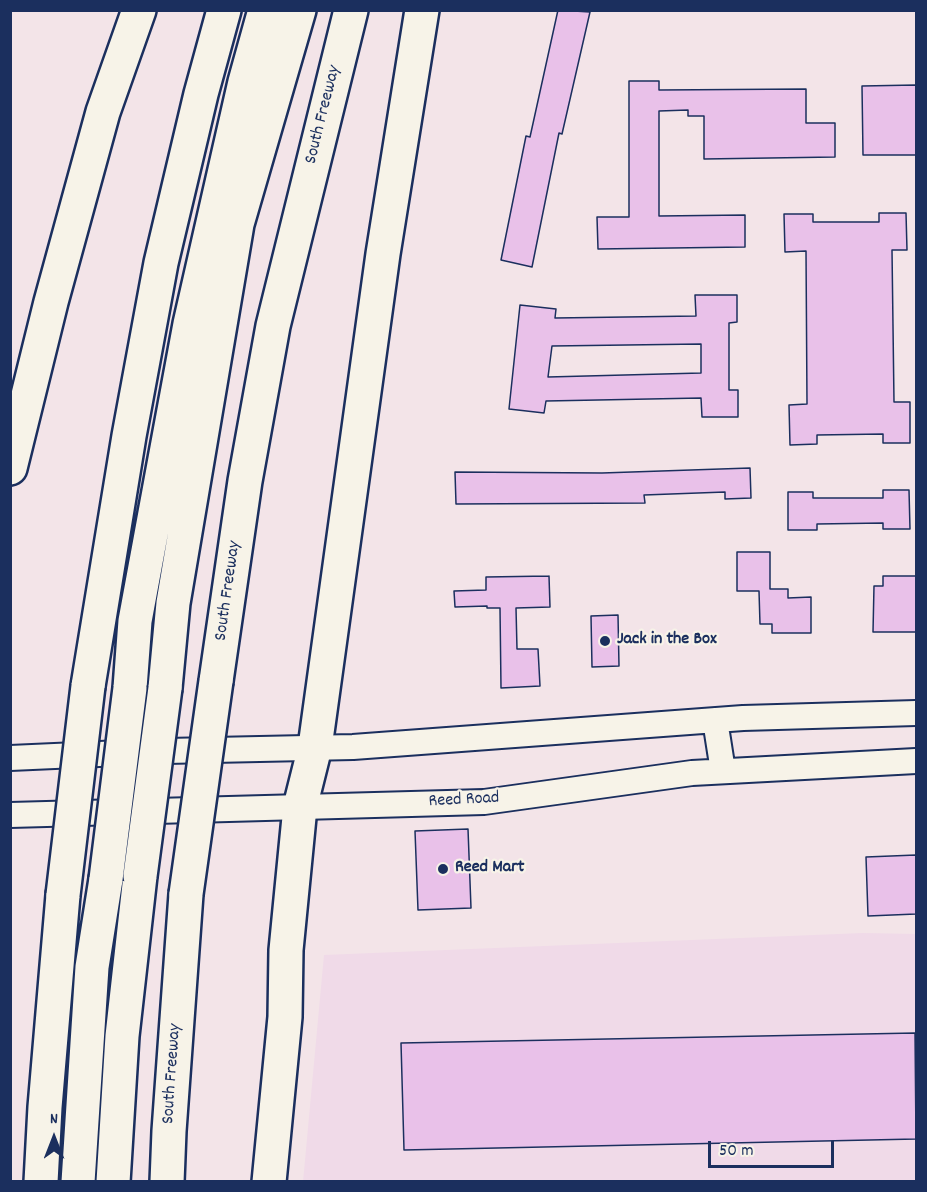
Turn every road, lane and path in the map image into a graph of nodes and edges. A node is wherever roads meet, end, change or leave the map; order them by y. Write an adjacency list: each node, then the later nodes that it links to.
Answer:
1 (140, 10): 7 (highway)
2 (224, 10): 16 (highway, bridge)
3 (265, 10): 17 (highway, bridge)
4 (299, 10): 18 (highway, bridge)
5 (351, 10): 19 (highway, South Freeway, bridge)
6 (422, 10): 10 (highway)
7 (10, 468)
8 (916, 713): 9 (street)
9 (715, 720): 10 (street); 13 (street)
10 (315, 747): 11 (street); 14 (highway)
11 (10, 758)
12 (916, 761): 13 (street, Reed Road)
13 (723, 771): 14 (street, Reed Road)
14 (300, 807): 15 (street, Reed Road); 20 (highway)
15 (10, 815)
16 (41, 1182)
17 (78, 1182)
18 (114, 1182)
19 (167, 1182)
20 (269, 1182)

